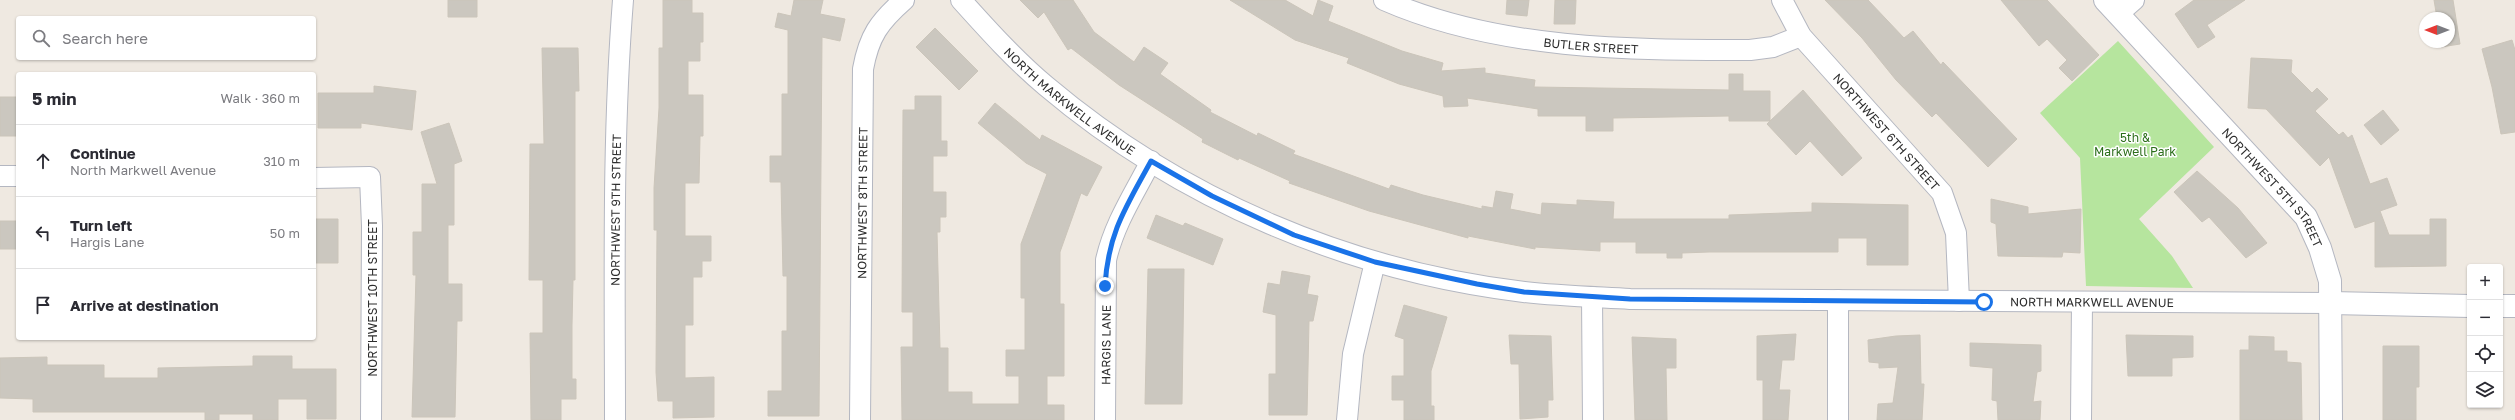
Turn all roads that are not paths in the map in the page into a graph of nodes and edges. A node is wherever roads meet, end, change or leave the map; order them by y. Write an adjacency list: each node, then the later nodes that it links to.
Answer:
1 (623, 0): 23 (street, NORTHWEST 9TH STREET)
2 (904, 0): 24 (street, NORTHWEST 8TH STREET)
3 (960, 0): 9 (street, NORTH MARKWELL AVENUE)
4 (1384, 0): 8 (street, BUTLER STREET)
5 (1782, 0): 8 (street, NORTHWEST 6TH STREET)
6 (2134, 0): 7 (street)
7 (2112, 7): 18 (street, NORTHWEST 5TH STREET)
8 (1801, 36): 16 (street, NORTHWEST 6TH STREET)
9 (1151, 161): 13 (street, NORTH MARKWELL AVENUE); 25 (street, HARGIS LANE)
10 (0, 176): 11 (street)
11 (16, 176)
12 (316, 178): 22 (street, NORTHWEST 10TH STREET)
13 (1375, 262): 14 (street, NORTH MARKWELL AVENUE); 26 (street)
14 (1592, 297): 15 (street, NORTH MARKWELL AVENUE); 27 (street)
15 (1838, 300): 16 (street, NORTH MARKWELL AVENUE); 28 (street)
16 (1959, 301): 17 (street, NORTH MARKWELL AVENUE)
17 (2082, 302): 18 (street, NORTH MARKWELL AVENUE); 29 (street)
18 (2332, 303): 19 (street, NORTH MARKWELL AVENUE); 30 (street, NORTHWEST 5TH STREET)
19 (2467, 306)
20 (2503, 306): 21 (street)
21 (2515, 306)
22 (371, 420)
23 (615, 420)
24 (860, 420)
25 (1105, 420)
26 (1347, 420)
27 (1593, 420)
28 (1838, 420)
29 (2081, 420)
30 (2331, 420)

